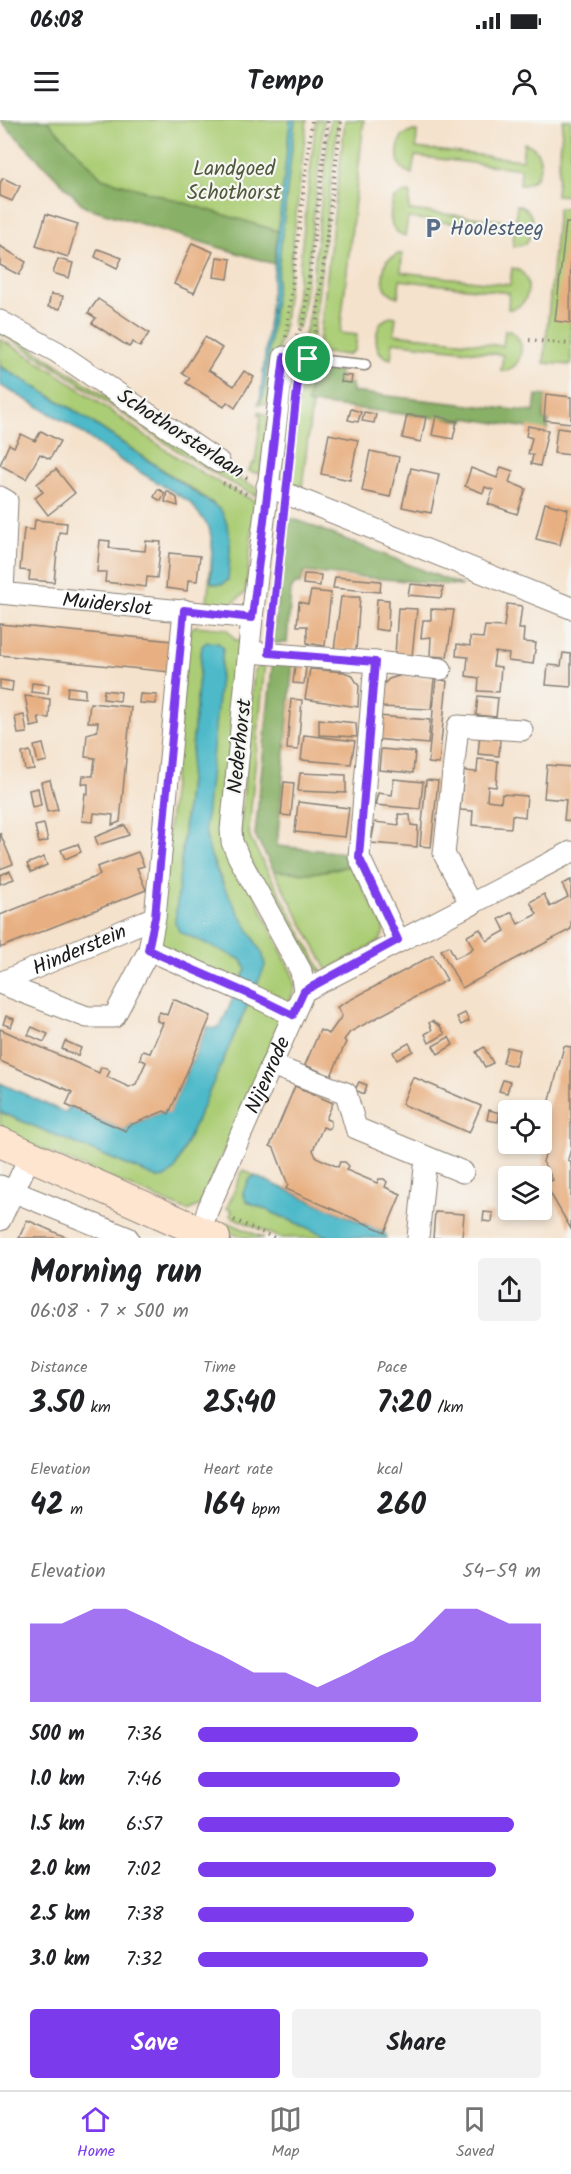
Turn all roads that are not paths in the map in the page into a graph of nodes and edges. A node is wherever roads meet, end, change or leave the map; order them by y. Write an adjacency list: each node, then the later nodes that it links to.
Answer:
1 (0, 321): 4 (street, Schothorsterlaan)
2 (284, 357): 3 (lane); 5 (street)
3 (365, 365)
4 (219, 462)
5 (267, 486): 8 (street, Schothorsterlaan); 10 (street, Nederhorst)
6 (0, 497): 7 (street)
7 (1, 593): 9 (street, Muiderslot)
8 (571, 608)
9 (184, 610): 10 (street, Muiderslot); 17 (street, Hinderstein)
10 (252, 618): 11 (street, Nederhorst)
11 (249, 652): 12 (street); 21 (street, Nederhorst)
12 (375, 662): 13 (street); 18 (street)
13 (441, 669)
14 (522, 730): 16 (street)
15 (571, 852): 16 (street)
16 (471, 905): 18 (street)
17 (155, 917): 19 (street, Hinderstein); 20 (street, Hinderstein)
18 (398, 940): 21 (street)
19 (148, 950): 20 (street, Hinderstein); 22 (street, Hinderstein)
20 (1, 983)
21 (304, 991): 22 (street, Nijenrode)
22 (293, 1015): 23 (street, Nijenrode)
23 (271, 1065): 26 (street); 30 (street, Nijenrode)
24 (0, 1142): 25 (street)
25 (30, 1156): 28 (street); 30 (street)
26 (426, 1157): 27 (street); 32 (street)
27 (463, 1172)
28 (7, 1189): 29 (street); 31 (street)
29 (0, 1220)
30 (208, 1226)
31 (128, 1238)
32 (418, 1238)

